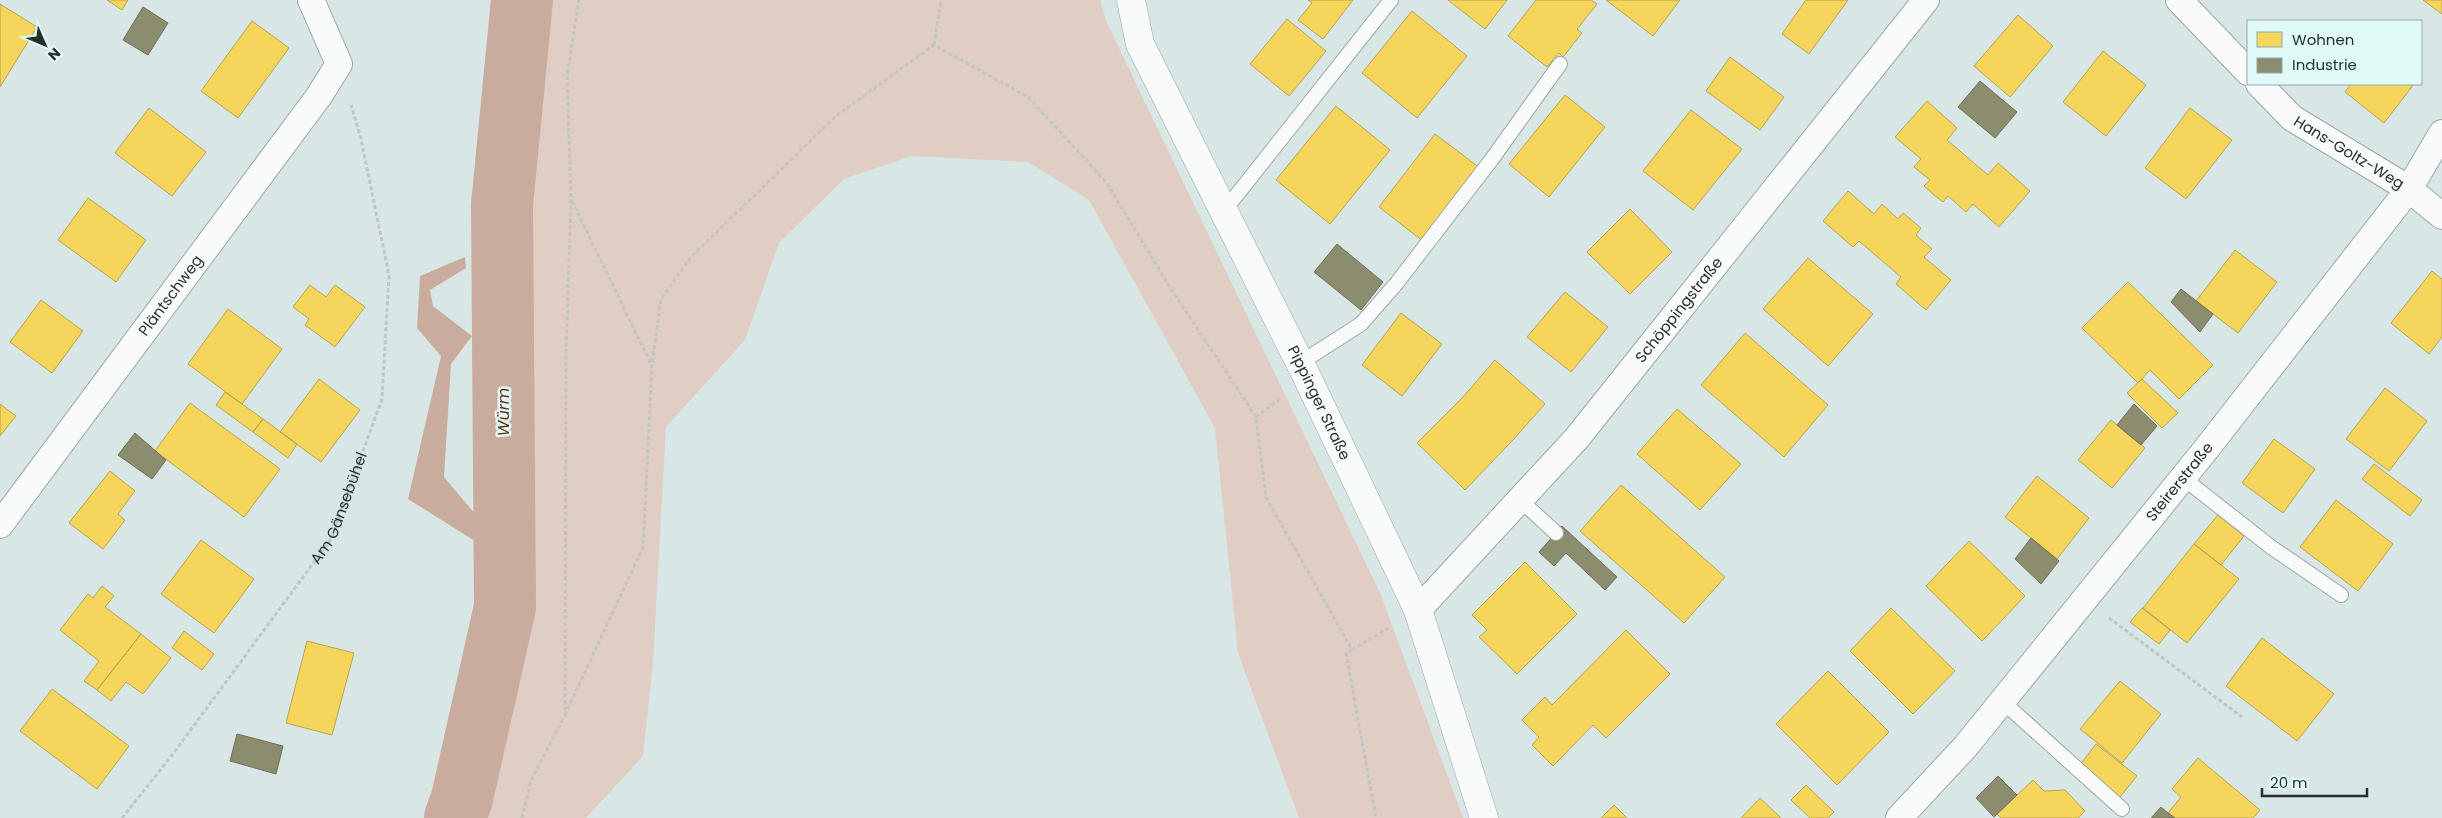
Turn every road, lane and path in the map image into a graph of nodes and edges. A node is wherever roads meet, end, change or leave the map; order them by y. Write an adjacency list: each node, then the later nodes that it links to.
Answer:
1 (311, 0): 22 (street, Pläntschweg)
2 (579, 0): 15 (path)
3 (941, 0): 8 (path)
4 (1131, 0): 16 (main road, Pippinger Straße)
5 (1391, 0): 16 (lane)
6 (1926, 0): 21 (street, Schöppingstraße)
7 (2179, 0): 10 (street)
8 (934, 46): 19 (path); 27 (path)
9 (1560, 64): 18 (lane)
10 (2247, 71)
11 (2261, 85): 14 (street, Hans-Goltz-Weg)
12 (2442, 134): 14 (street, Steirerstraße)
13 (361, 139): 32 (path, Am Gänsebühel)
14 (2409, 189): 17 (street, Hans-Goltz-Weg); 20 (street, Steirerstraße)
15 (571, 200): 19 (path); 29 (path)
16 (1224, 211): 18 (main road, Pippinger Straße)
17 (2442, 216)
18 (1300, 363): 26 (main road, Pippinger Straße)
19 (652, 365): 29 (path)
20 (2183, 478): 24 (lane); 25 (street, Steirerstraße)
21 (1519, 499): 23 (lane); 26 (street, Schöppingstraße)
22 (0, 525)
23 (1556, 533)
24 (2341, 595)
25 (2084, 600): 28 (street, Steirerstraße); 30 (path)
26 (1418, 610): 27 (path); 35 (main road, Pippinger Straße)
27 (1352, 650): 34 (path)
28 (2003, 702): 31 (lane); 36 (street, Steirerstraße)
29 (566, 715): 33 (path)
30 (2242, 717)
31 (2122, 809)
32 (122, 818)
33 (522, 818)
34 (1376, 818)
35 (1484, 818)
36 (1899, 818)

